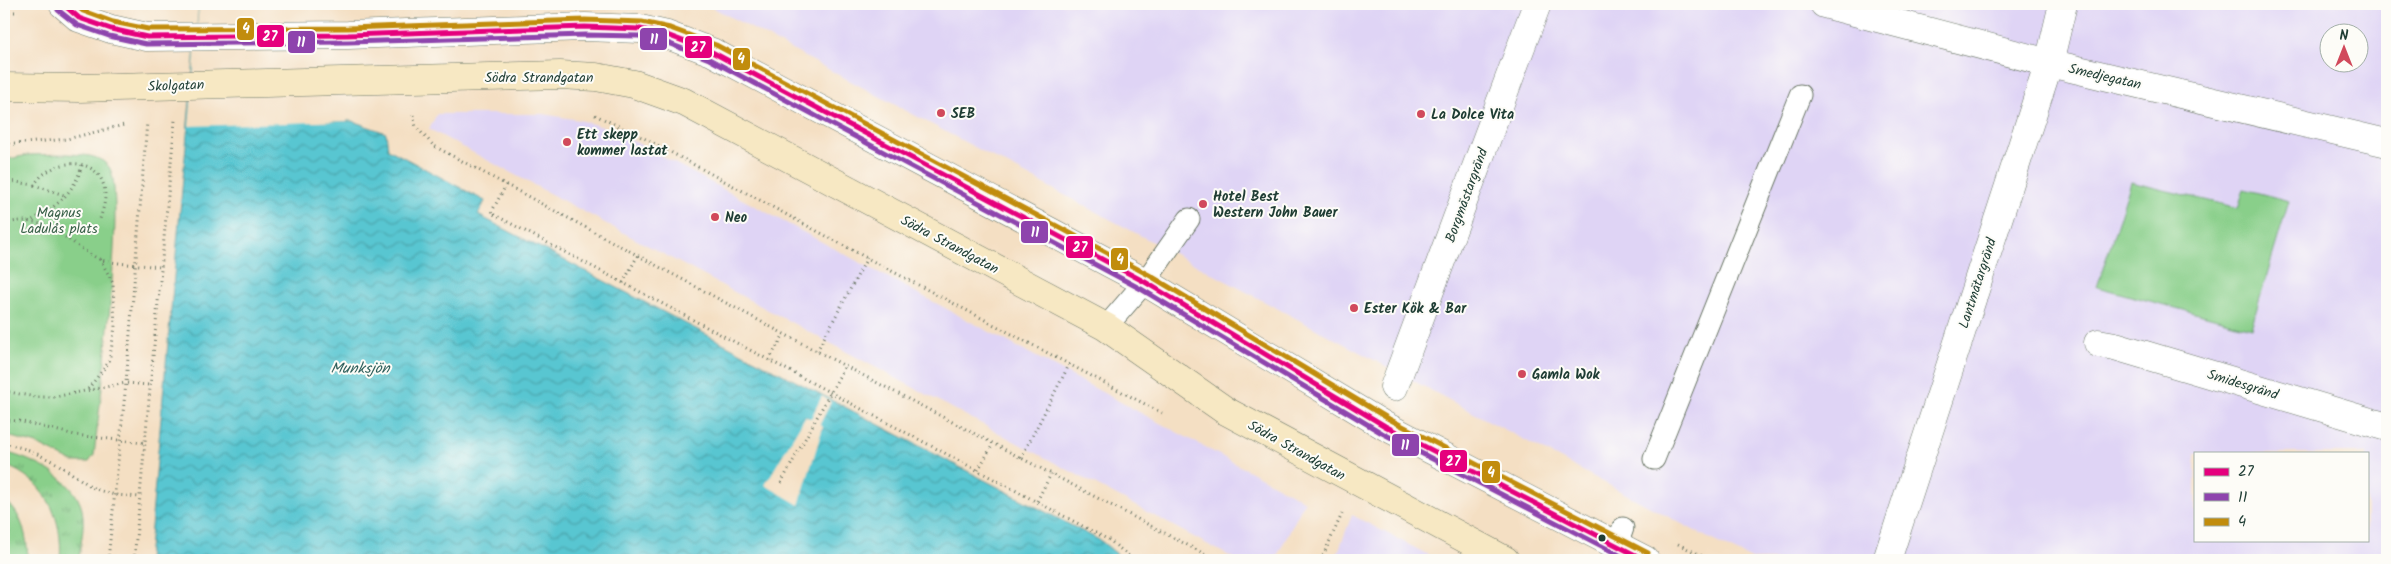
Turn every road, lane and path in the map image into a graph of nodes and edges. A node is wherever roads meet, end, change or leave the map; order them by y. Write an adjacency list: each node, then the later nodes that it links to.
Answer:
1 (62, 4): 32 (street)
2 (1537, 4): 43 (street, Borgmästargränd)
3 (1824, 4): 7 (street, Smedjegatan)
4 (2063, 4): 7 (street, Lantmätargränd)
5 (4, 12): 6 (path)
6 (18, 12)
7 (2049, 63): 16 (street, Smedjegatan); 70 (street, Lantmätargränd)
8 (349, 80): 9 (street, Skolgatan); 34 (street, Södra Strandgatan)
9 (4, 87)
10 (1800, 95): 55 (lane)
11 (411, 107): 20 (path)
12 (591, 113): 28 (path)
13 (140, 120): 30 (path)
14 (132, 123): 17 (path)
15 (174, 133): 31 (path)
16 (2387, 143)
17 (4, 145)
18 (82, 165): 21 (path); 22 (path); 23 (path)
19 (4, 180): 21 (path)
20 (506, 184): 27 (path); 33 (path)
21 (34, 185): 22 (path)
22 (64, 195): 25 (path)
23 (100, 219)
24 (1188, 219): 32 (lane)
25 (27, 222): 26 (path); 29 (path)
26 (4, 224)
27 (638, 255): 33 (path); 35 (path)
28 (867, 258): 37 (path); 39 (path)
29 (100, 259): 30 (path); 44 (path)
30 (135, 264): 31 (path); 41 (path)
31 (160, 267): 42 (path)
32 (1144, 282): 34 (lane); 69 (street)
33 (623, 283): 38 (path)
34 (1106, 328): 68 (street, Södra Strandgatan)
35 (784, 334): 37 (path); 38 (path)
36 (2098, 343): 49 (street, Smidesgränd)
37 (816, 351): 40 (path)
38 (769, 360): 46 (path)
39 (1070, 363): 47 (path); 54 (path)
40 (844, 366): 46 (path); 53 (path)
41 (126, 383): 42 (path); 44 (path); 50 (path)
42 (149, 385): 51 (path)
43 (1394, 387)
44 (88, 390): 45 (path)
45 (4, 391)
46 (830, 392): 56 (path); 58 (path)
47 (1170, 417)
48 (4, 420): 50 (path)
49 (2387, 427)
50 (120, 439): 51 (path); 59 (path)
51 (144, 442): 60 (path)
52 (4, 443): 59 (path)
53 (992, 444): 54 (path); 56 (path)
54 (1021, 458): 57 (path)
55 (1654, 459)
56 (978, 470): 61 (path)
57 (1051, 474): 61 (path); 66 (path)
58 (781, 483)
59 (115, 495): 60 (path); 63 (path)
60 (139, 497): 64 (path)
61 (1036, 501): 65 (path)
62 (1344, 507): 67 (path)
63 (108, 560)
64 (134, 560)
65 (1134, 560)
66 (1216, 560)
67 (1321, 560)
68 (1505, 560)
69 (1645, 560)
70 (1887, 560)

